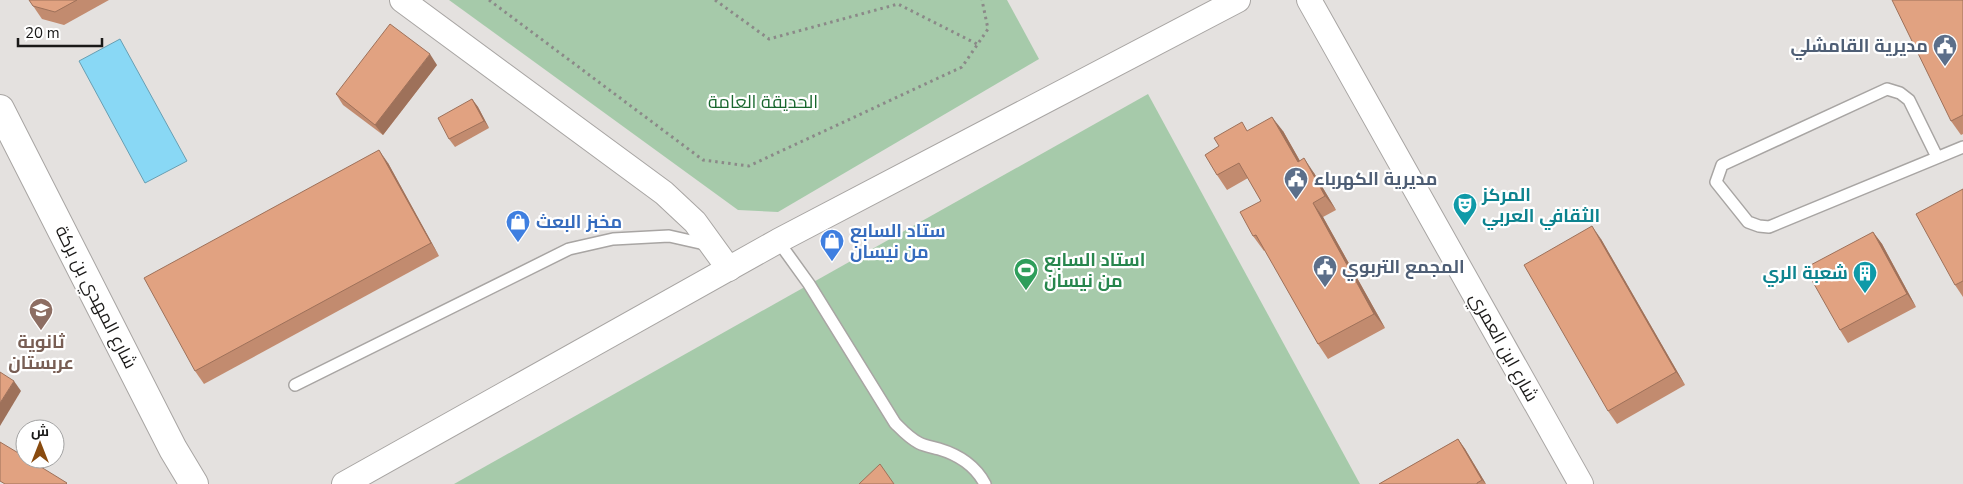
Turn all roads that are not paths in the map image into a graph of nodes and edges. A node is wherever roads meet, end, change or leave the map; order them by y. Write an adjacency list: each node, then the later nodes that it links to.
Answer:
1 (402, 0): 8 (street)
2 (1238, 0): 7 (street)
3 (1309, 0): 14 (street, شارع ابن العمري)
4 (0, 109): 11 (street, شارع المهدي بن بركة)
5 (1963, 146): 6 (lane)
6 (1937, 157): 6 (lane)
7 (778, 241): 9 (street); 13 (lane)
8 (712, 246): 9 (street); 10 (lane)
9 (729, 269): 12 (street)
10 (295, 385)
11 (194, 484)
12 (344, 484)
13 (985, 484)
14 (1581, 484)

